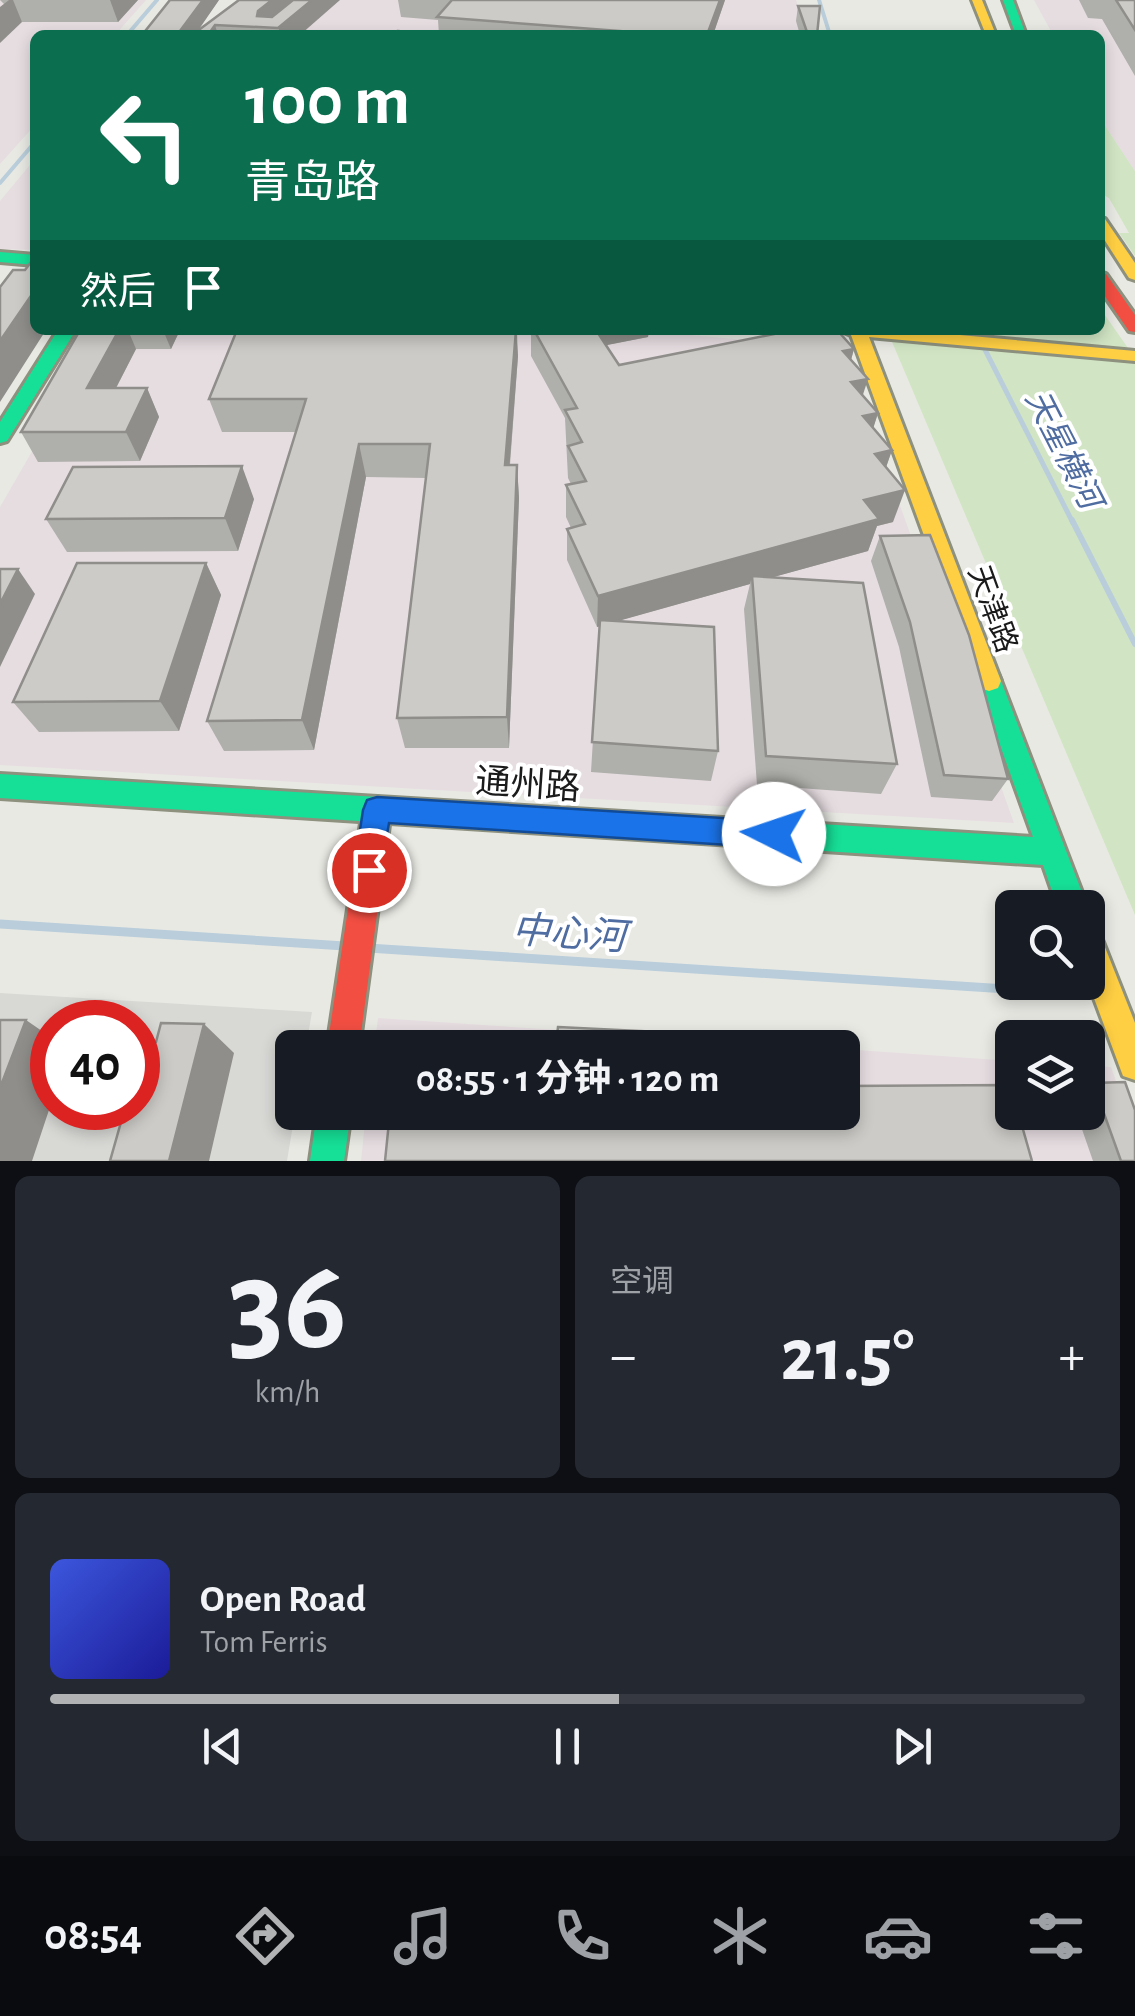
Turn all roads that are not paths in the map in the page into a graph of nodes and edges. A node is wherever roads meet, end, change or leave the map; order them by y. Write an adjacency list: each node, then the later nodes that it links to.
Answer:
1 (1008, 0): 2 (street)
2 (1018, 29)
3 (1105, 230): 6 (street)
4 (0, 257): 5 (street)
5 (30, 260)
6 (1135, 276)
7 (1105, 284): 8 (street)
8 (1135, 327)
9 (64, 335): 13 (street)
10 (860, 335): 16 (street, 天津路)
11 (912, 335): 12 (street)
12 (1135, 356)
13 (0, 437)
14 (0, 786): 15 (street, 通州路)
15 (377, 810): 16 (street, 通州路); 19 (street)
16 (1052, 852): 17 (street, 天津路)
17 (1067, 890)
18 (1105, 988): 20 (street)
19 (346, 1030)
20 (1135, 1064)
21 (331, 1130): 22 (street)
22 (327, 1161)

